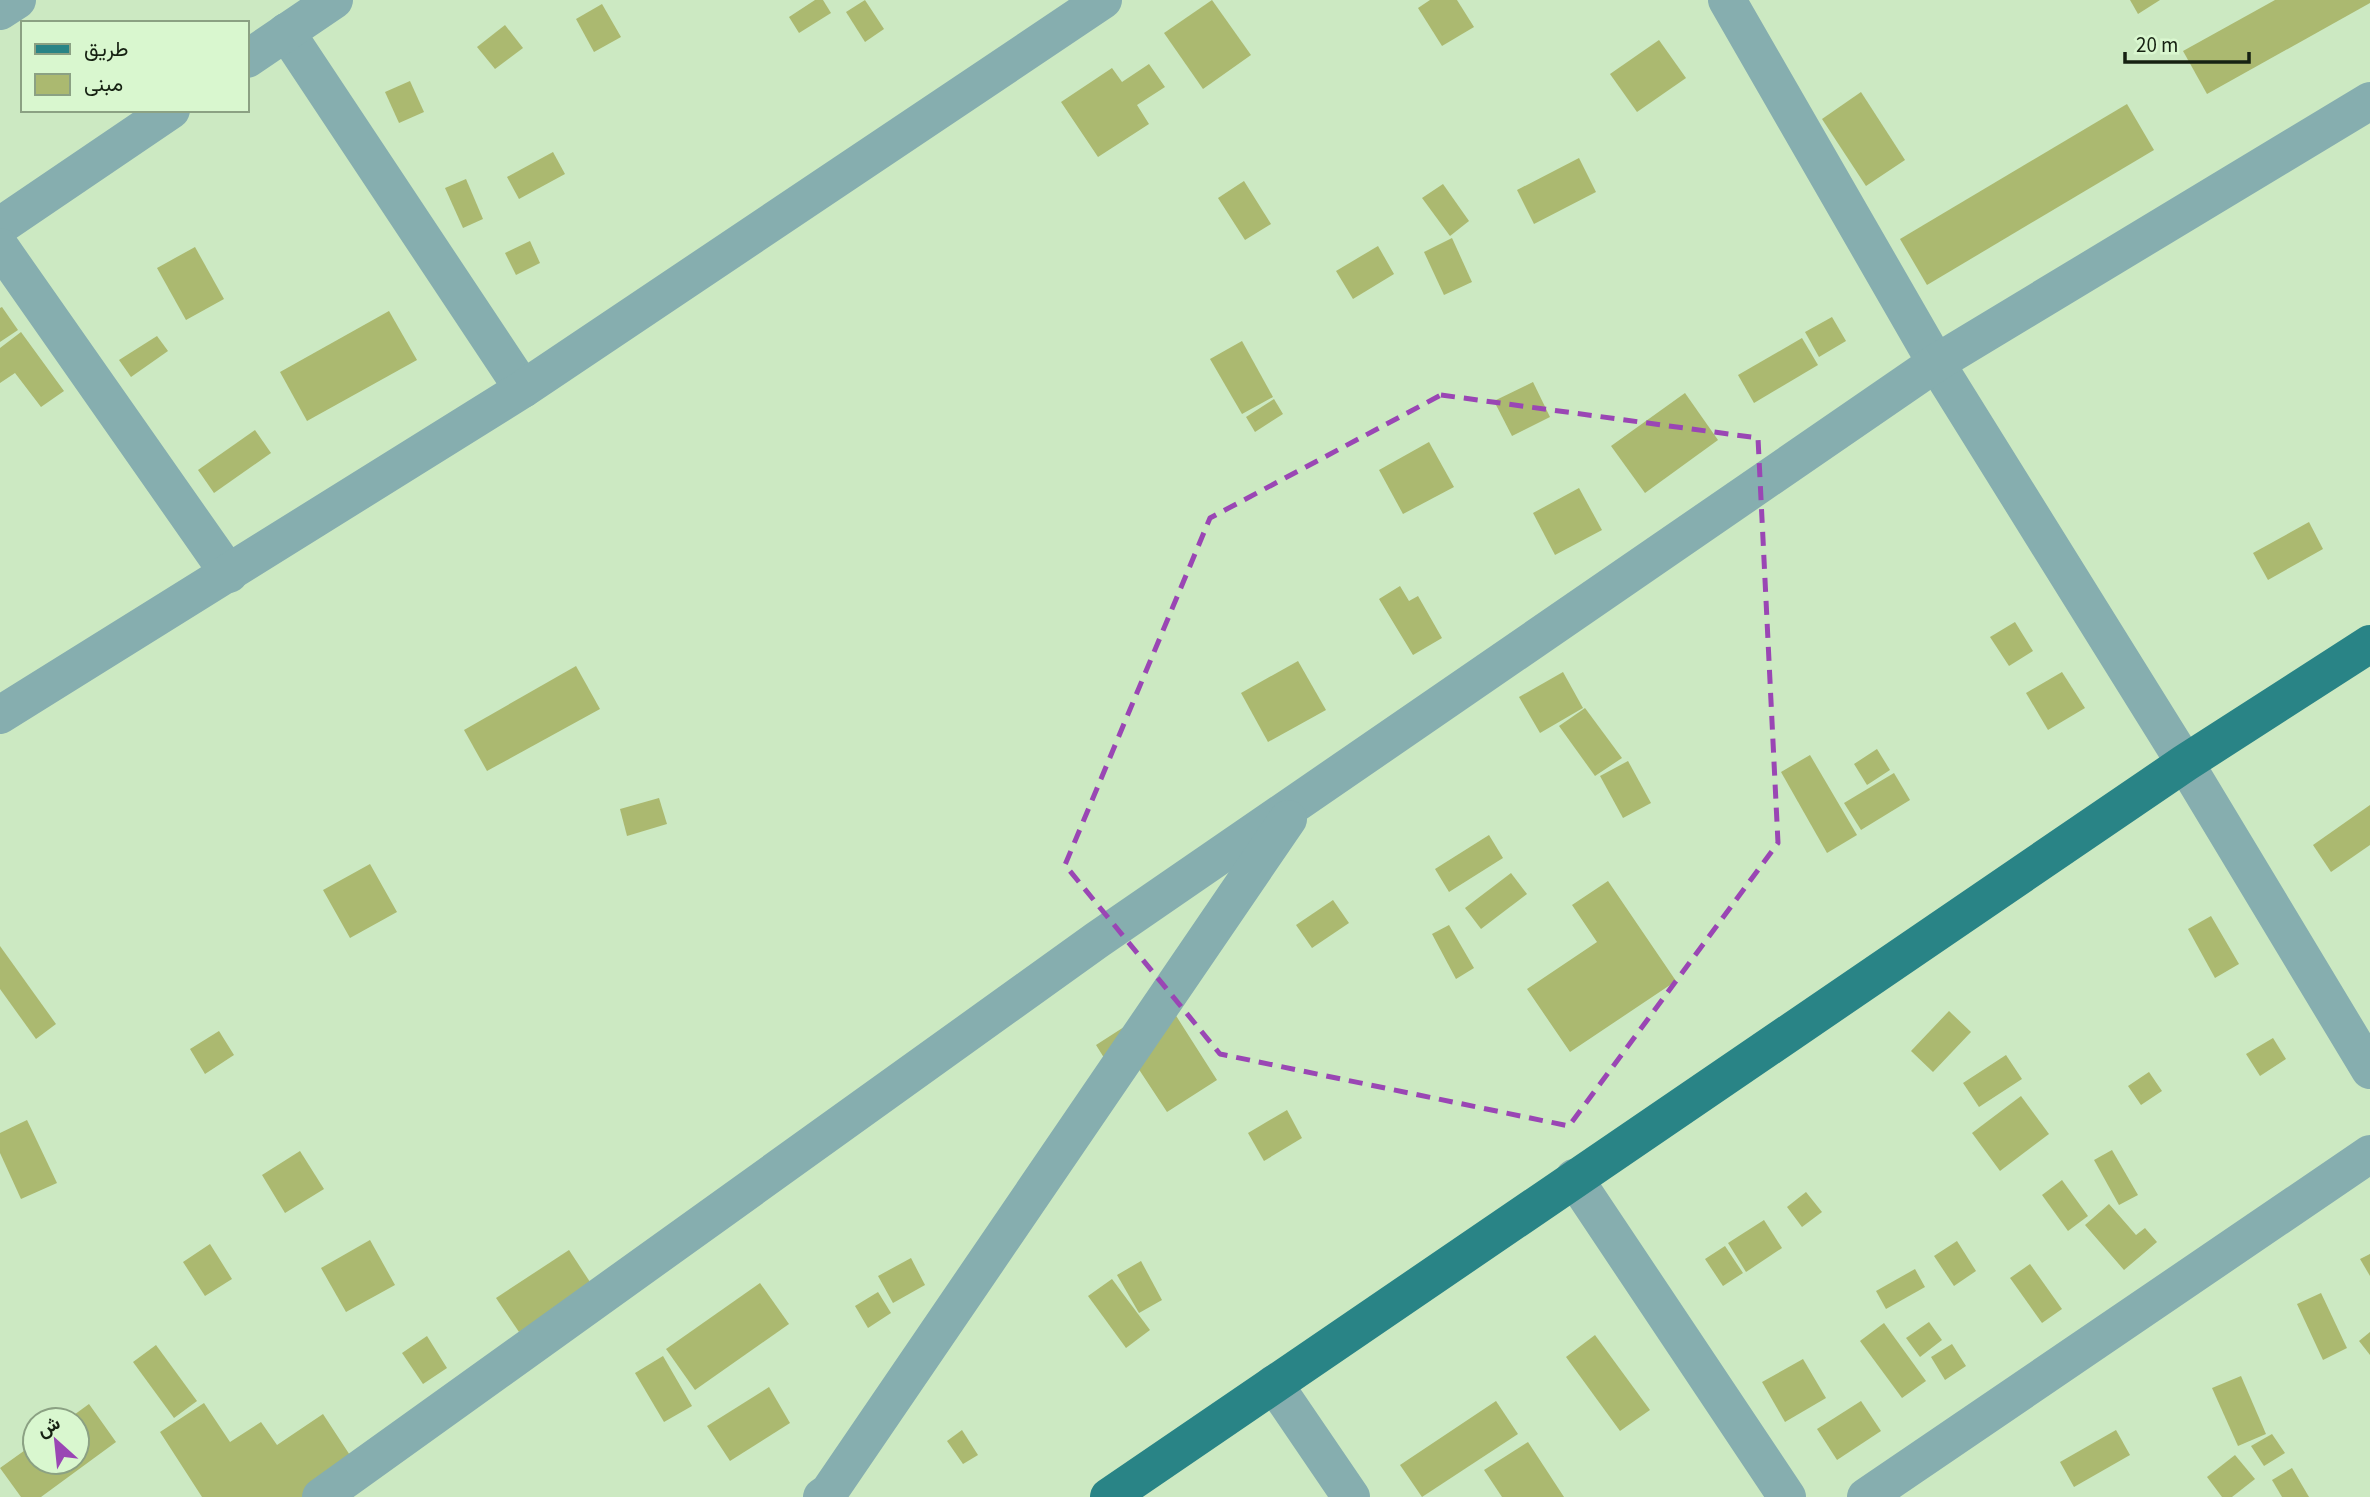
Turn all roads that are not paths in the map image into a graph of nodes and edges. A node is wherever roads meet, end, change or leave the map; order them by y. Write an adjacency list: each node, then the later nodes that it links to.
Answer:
1 (17, 0): 5 (street)
2 (334, 0): 6 (street)
3 (1103, 0): 13 (street)
4 (1727, 0): 12 (street)
5 (0, 11)
6 (286, 32): 7 (street); 13 (street)
7 (248, 58)
8 (2370, 101): 12 (street)
9 (168, 112): 10 (street)
10 (0, 226)
11 (0, 247): 14 (street)
12 (1936, 363): 17 (street); 18 (street)
13 (523, 389): 14 (street)
14 (229, 574): 16 (street)
15 (2370, 644): 17 (main road)
16 (0, 715)
17 (2185, 763): 19 (street); 21 (main road)
18 (1301, 800): 23 (street); 24 (street)
19 (2370, 1070)
20 (2370, 1154): 28 (street)
21 (1574, 1178): 22 (main road); 27 (street)
22 (1274, 1384): 25 (main road); 26 (street)
23 (832, 1495)
24 (321, 1497)
25 (1109, 1497)
26 (1351, 1497)
27 (1787, 1497)
28 (1866, 1497)

